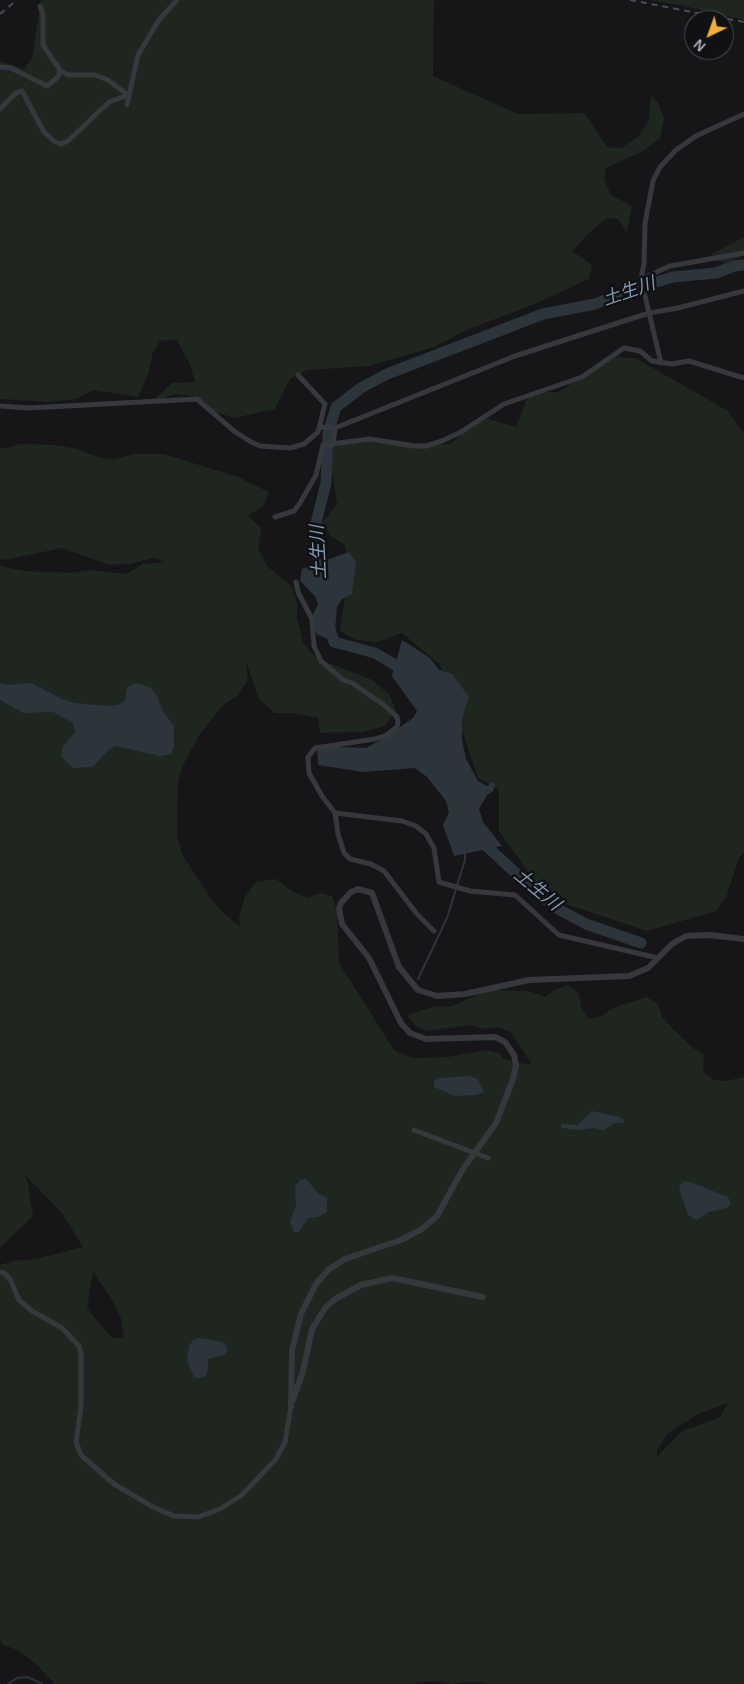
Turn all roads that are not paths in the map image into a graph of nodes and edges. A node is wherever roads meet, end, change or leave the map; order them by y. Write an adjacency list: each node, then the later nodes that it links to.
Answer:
1 (177, 0): 5 (street)
2 (40, 6): 4 (street)
3 (0, 67): 4 (street)
4 (60, 70): 5 (street)
5 (128, 96): 6 (street); 7 (street)
6 (127, 105)
7 (0, 109)
8 (744, 114): 10 (street)
9 (744, 253): 10 (street)
10 (641, 279): 12 (street)
11 (744, 290): 12 (street)
12 (650, 313): 13 (street); 18 (street)
13 (661, 363): 15 (street); 19 (street)
14 (298, 375): 17 (street)
15 (744, 378)
16 (0, 406): 17 (street)
17 (321, 427): 18 (street)
18 (334, 428): 19 (street)
19 (333, 445): 20 (street)
20 (275, 518)
21 (296, 582): 22 (street)
22 (335, 813): 23 (street); 25 (street)
23 (434, 931)
24 (744, 939): 25 (street)
25 (658, 958): 30 (street)
26 (414, 1130): 27 (street, bridge)
27 (488, 1158)
28 (0, 1272): 30 (street)
29 (484, 1297): 30 (street)
30 (291, 1406)

